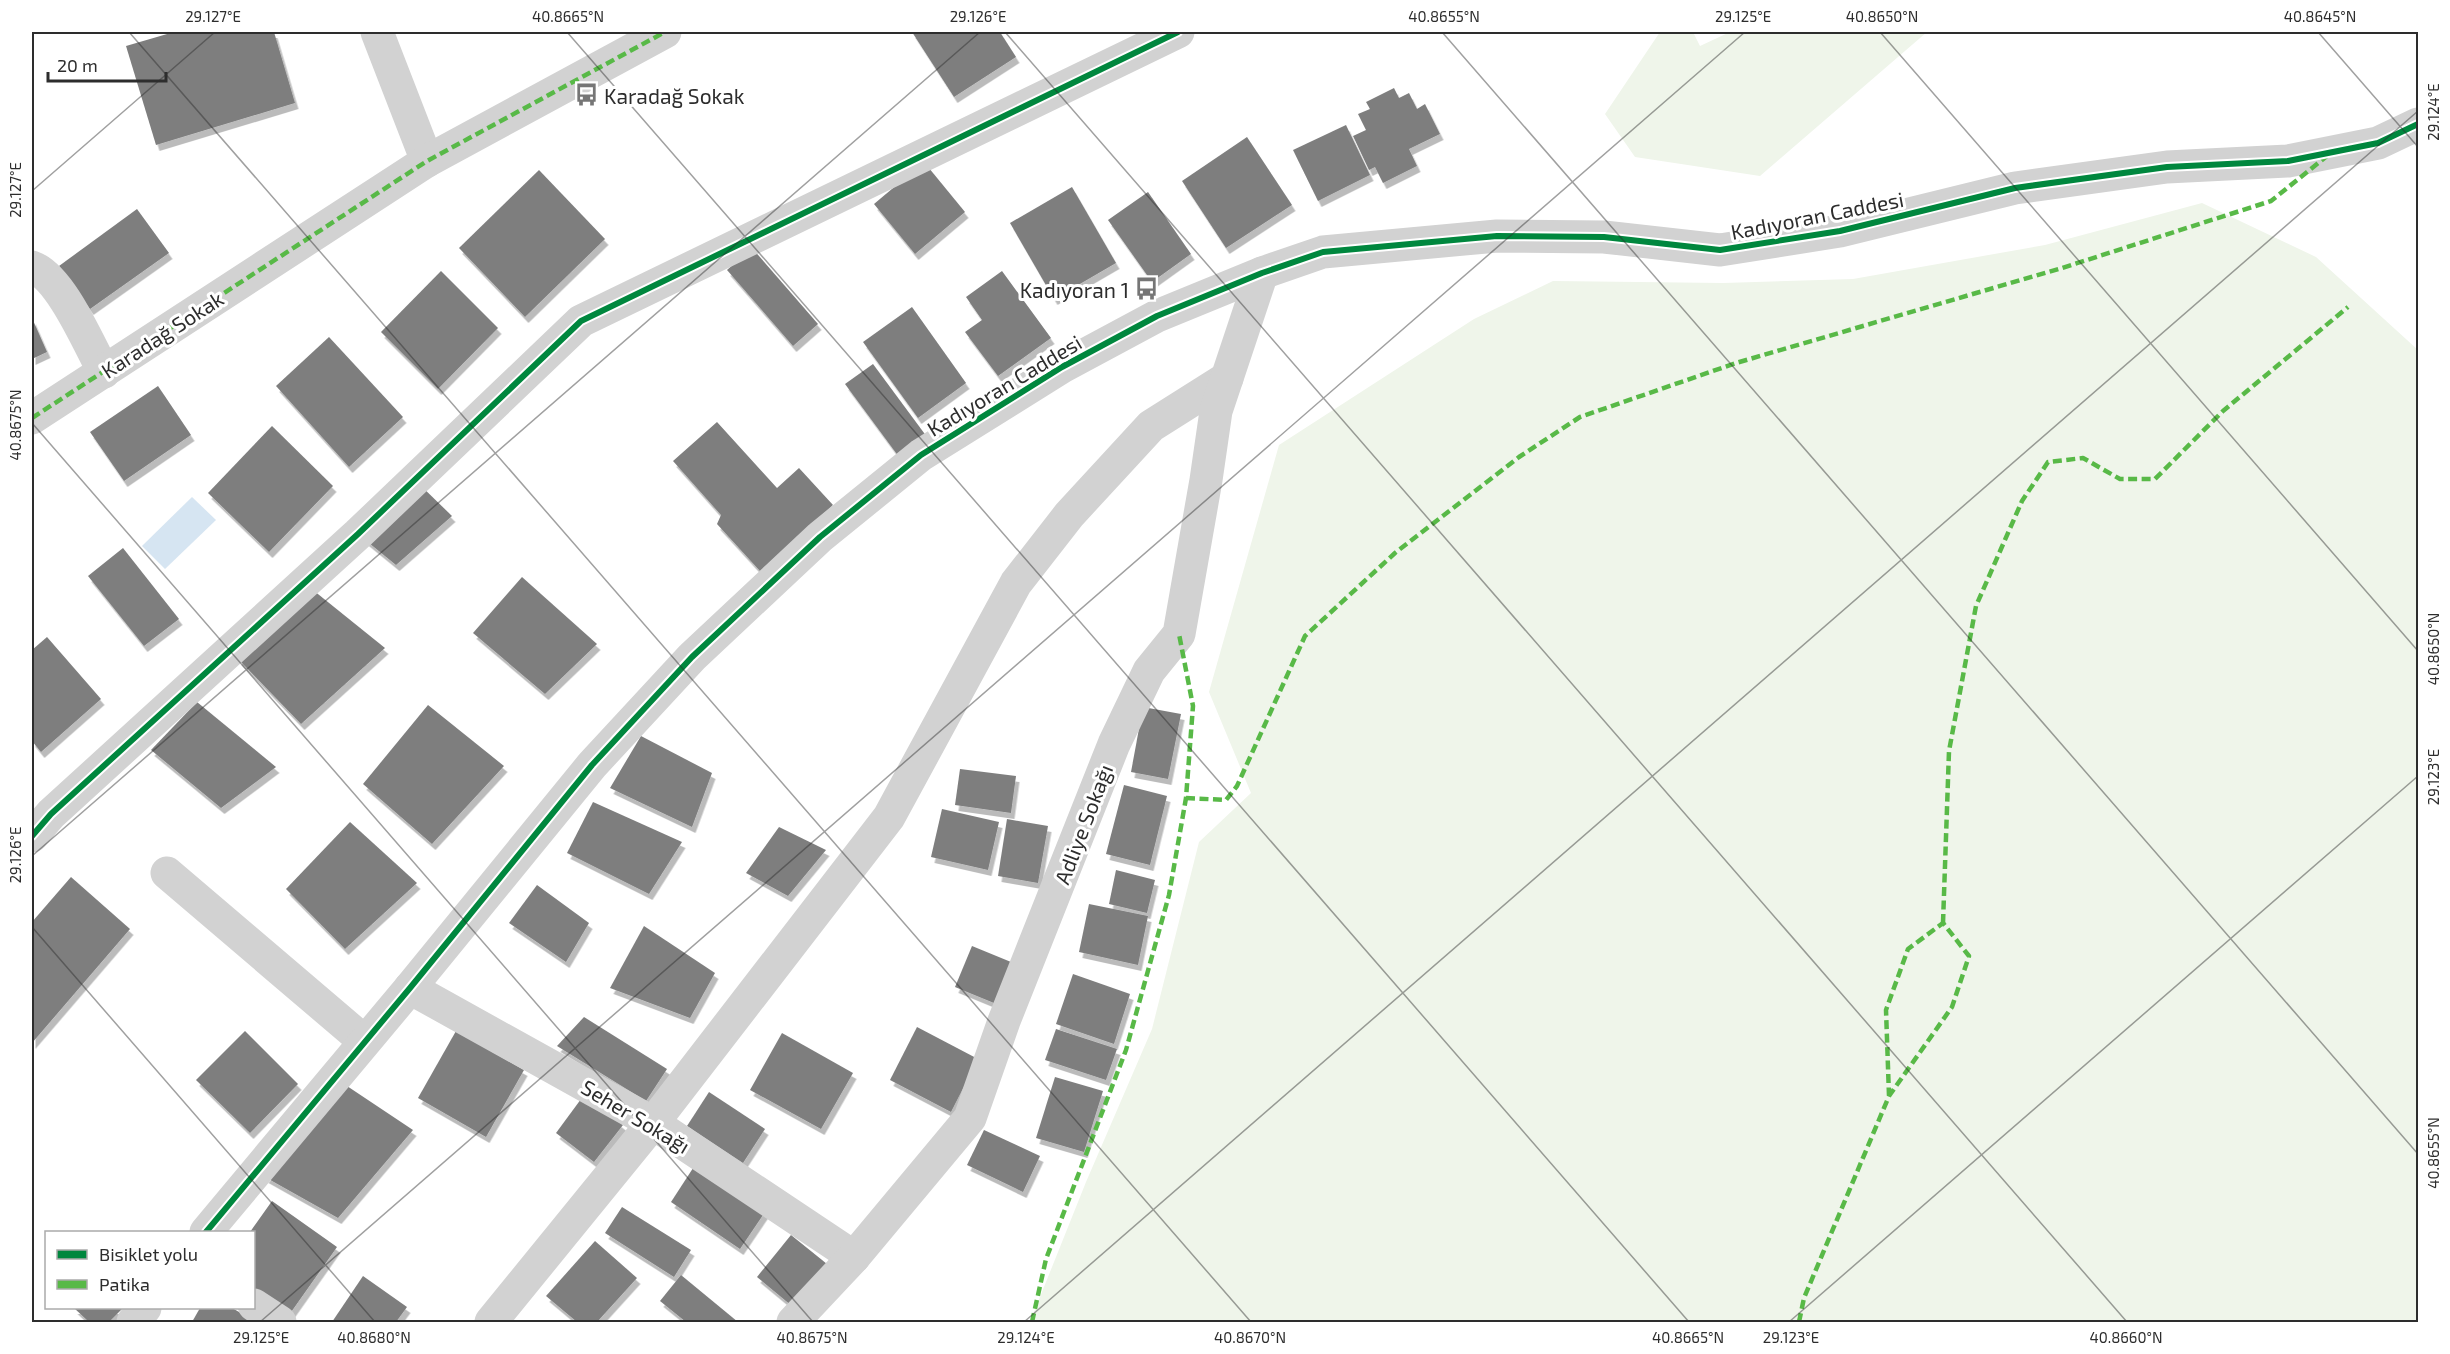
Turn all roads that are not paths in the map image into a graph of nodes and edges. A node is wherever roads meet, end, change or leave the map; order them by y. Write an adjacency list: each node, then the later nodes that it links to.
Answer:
1 (377, 32): 5 (street)
2 (665, 32): 5 (street, Karadağ Sokak)
3 (1178, 32): 11 (street)
4 (2418, 124): 7 (street, Kadıyoran Caddesi)
5 (427, 161): 8 (street, Karadağ Sokak)
6 (32, 267): 8 (street)
7 (1262, 273): 9 (street, Adliye Sokağı); 13 (street, Kadıyoran Caddesi)
8 (104, 372): 10 (street, Karadağ Sokak)
9 (1227, 378): 15 (street); 17 (street, Adliye Sokağı)
10 (32, 418)
11 (38, 818)
12 (167, 873): 14 (street)
13 (410, 988): 14 (street, Kadıyoran Caddesi); 15 (street, Seher Sokağı)
14 (364, 1041): 16 (street, Kadıyoran Caddesi)
15 (653, 1123): 17 (street, Seher Sokağı); 22 (street)
16 (208, 1231)
17 (854, 1257): 23 (street, Adliye Sokağı)
18 (255, 1306): 21 (street)
19 (144, 1309): 20 (street)
20 (133, 1323)
21 (280, 1323)
22 (490, 1323)
23 (793, 1323)

